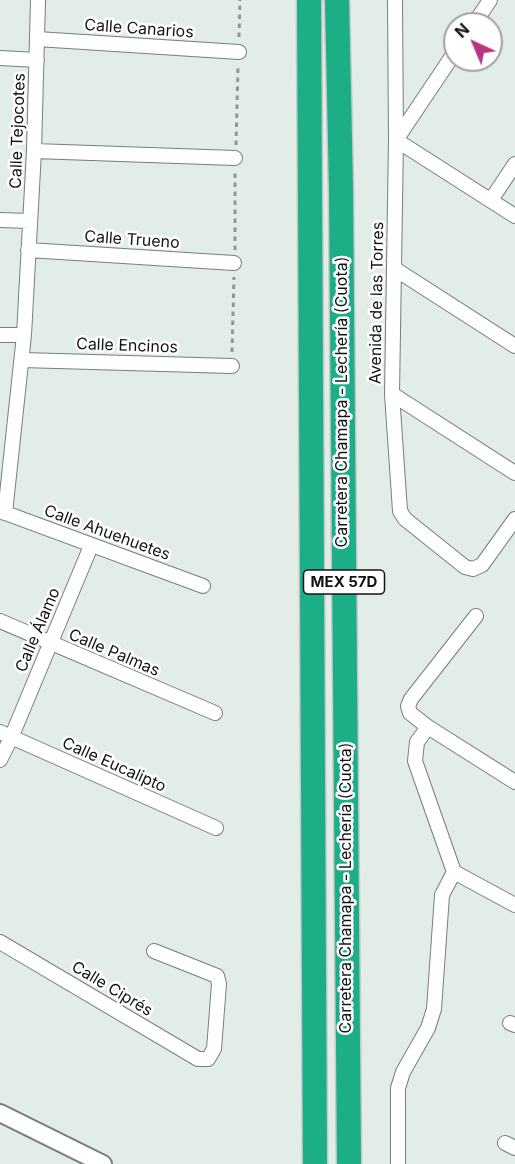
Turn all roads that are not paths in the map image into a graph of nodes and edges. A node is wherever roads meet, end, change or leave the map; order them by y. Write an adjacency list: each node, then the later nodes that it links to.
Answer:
1 (38, 0): 5 (street, Calle Tejocotes)
2 (309, 0): 47 (highway, Carretera Chamapa - Lechería (Cuota) / MEX 57D)
3 (337, 0): 48 (highway, Carretera Chamapa - Lechería (Cuota) / MEX 57D)
4 (395, 0): 10 (street, Avenida de las Torres)
5 (37, 39): 6 (street, Calle Canarios); 8 (street, Calle Tejocotes)
6 (239, 52)
7 (0, 58): 8 (street)
8 (37, 60): 11 (street, Calle Tejocotes)
9 (443, 70): 10 (street)
10 (396, 140): 14 (street); 20 (street, Avenida de las Torres)
11 (34, 151): 12 (street); 17 (street, Calle Tejocotes)
12 (235, 158)
13 (515, 164): 14 (street)
14 (491, 200): 15 (street)
15 (515, 216)
16 (0, 220): 17 (street)
17 (30, 221): 18 (street, Calle Tejocotes)
18 (28, 250): 19 (street, Calle Trueno); 22 (street, Calle Tejocotes)
19 (234, 263)
20 (395, 269): 23 (street); 26 (street, Avenida de las Torres)
21 (0, 334): 22 (street)
22 (24, 335): 24 (street, Calle Tejocotes)
23 (515, 346)
24 (22, 360): 25 (street, Calle Encinos); 28 (street, Calle Tejocotes)
25 (232, 366)
26 (392, 394): 27 (street); 29 (street, Avenida de las Torres)
27 (515, 473)
28 (2, 512): 30 (street, Calle Ahuehuetes)
29 (515, 519)
30 (92, 546): 31 (street, Calle Ahuehuetes); 34 (street, Calle Álamo)
31 (203, 586)
32 (476, 616): 36 (street)
33 (0, 621): 34 (street, Calle Palmas)
34 (51, 644): 35 (street, Calle Palmas); 37 (street, Calle Álamo)
35 (215, 713)
36 (428, 727): 39 (street); 41 (street)
37 (6, 735): 38 (street, Calle Álamo); 40 (street, Calle Eucalipto)
38 (0, 760)
39 (515, 782)
40 (216, 828)
41 (454, 872): 42 (street); 49 (street)
42 (515, 905)
43 (0, 942): 44 (street, Calle Ciprés)
44 (154, 951)
45 (0, 1113): 46 (street)
46 (103, 1164)
47 (315, 1164)
48 (349, 1164)
49 (398, 1164)

